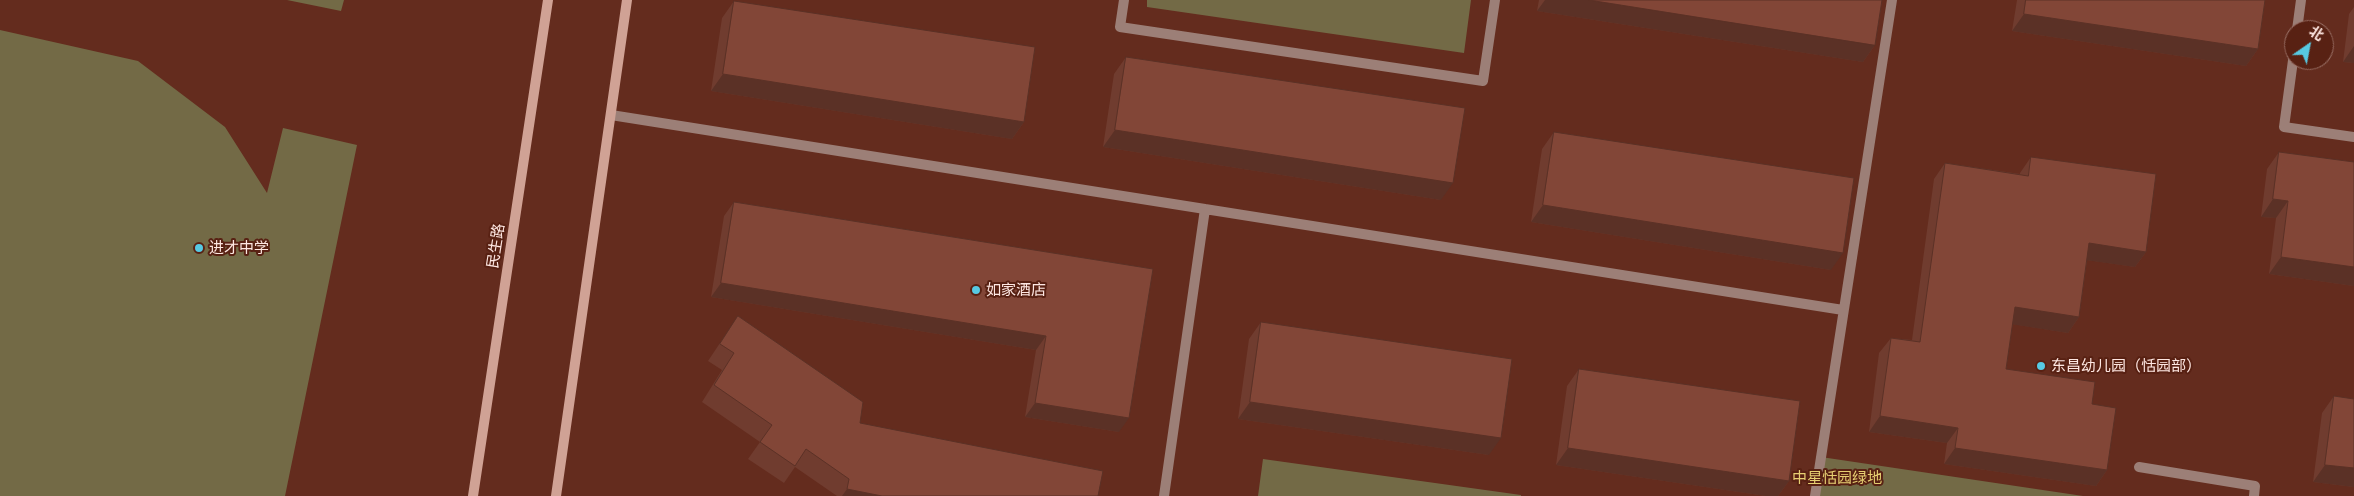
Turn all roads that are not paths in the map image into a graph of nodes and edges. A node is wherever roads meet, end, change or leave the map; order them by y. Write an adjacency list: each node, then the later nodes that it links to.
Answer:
1 (548, 0): 14 (main road, 民生路)
2 (627, 0): 9 (main road)
3 (1124, 0): 4 (lane)
4 (1495, 0)
5 (1892, 0): 12 (lane)
6 (2301, 0): 7 (lane)
7 (2298, 20)
8 (2292, 70): 10 (lane)
9 (611, 115): 11 (lane); 15 (main road)
10 (2354, 137)
11 (1205, 210): 12 (lane); 16 (lane)
12 (1843, 310): 17 (lane)
13 (2138, 467): 18 (lane)
14 (474, 496)
15 (556, 496)
16 (1164, 496)
17 (1816, 496)
18 (2254, 496)

